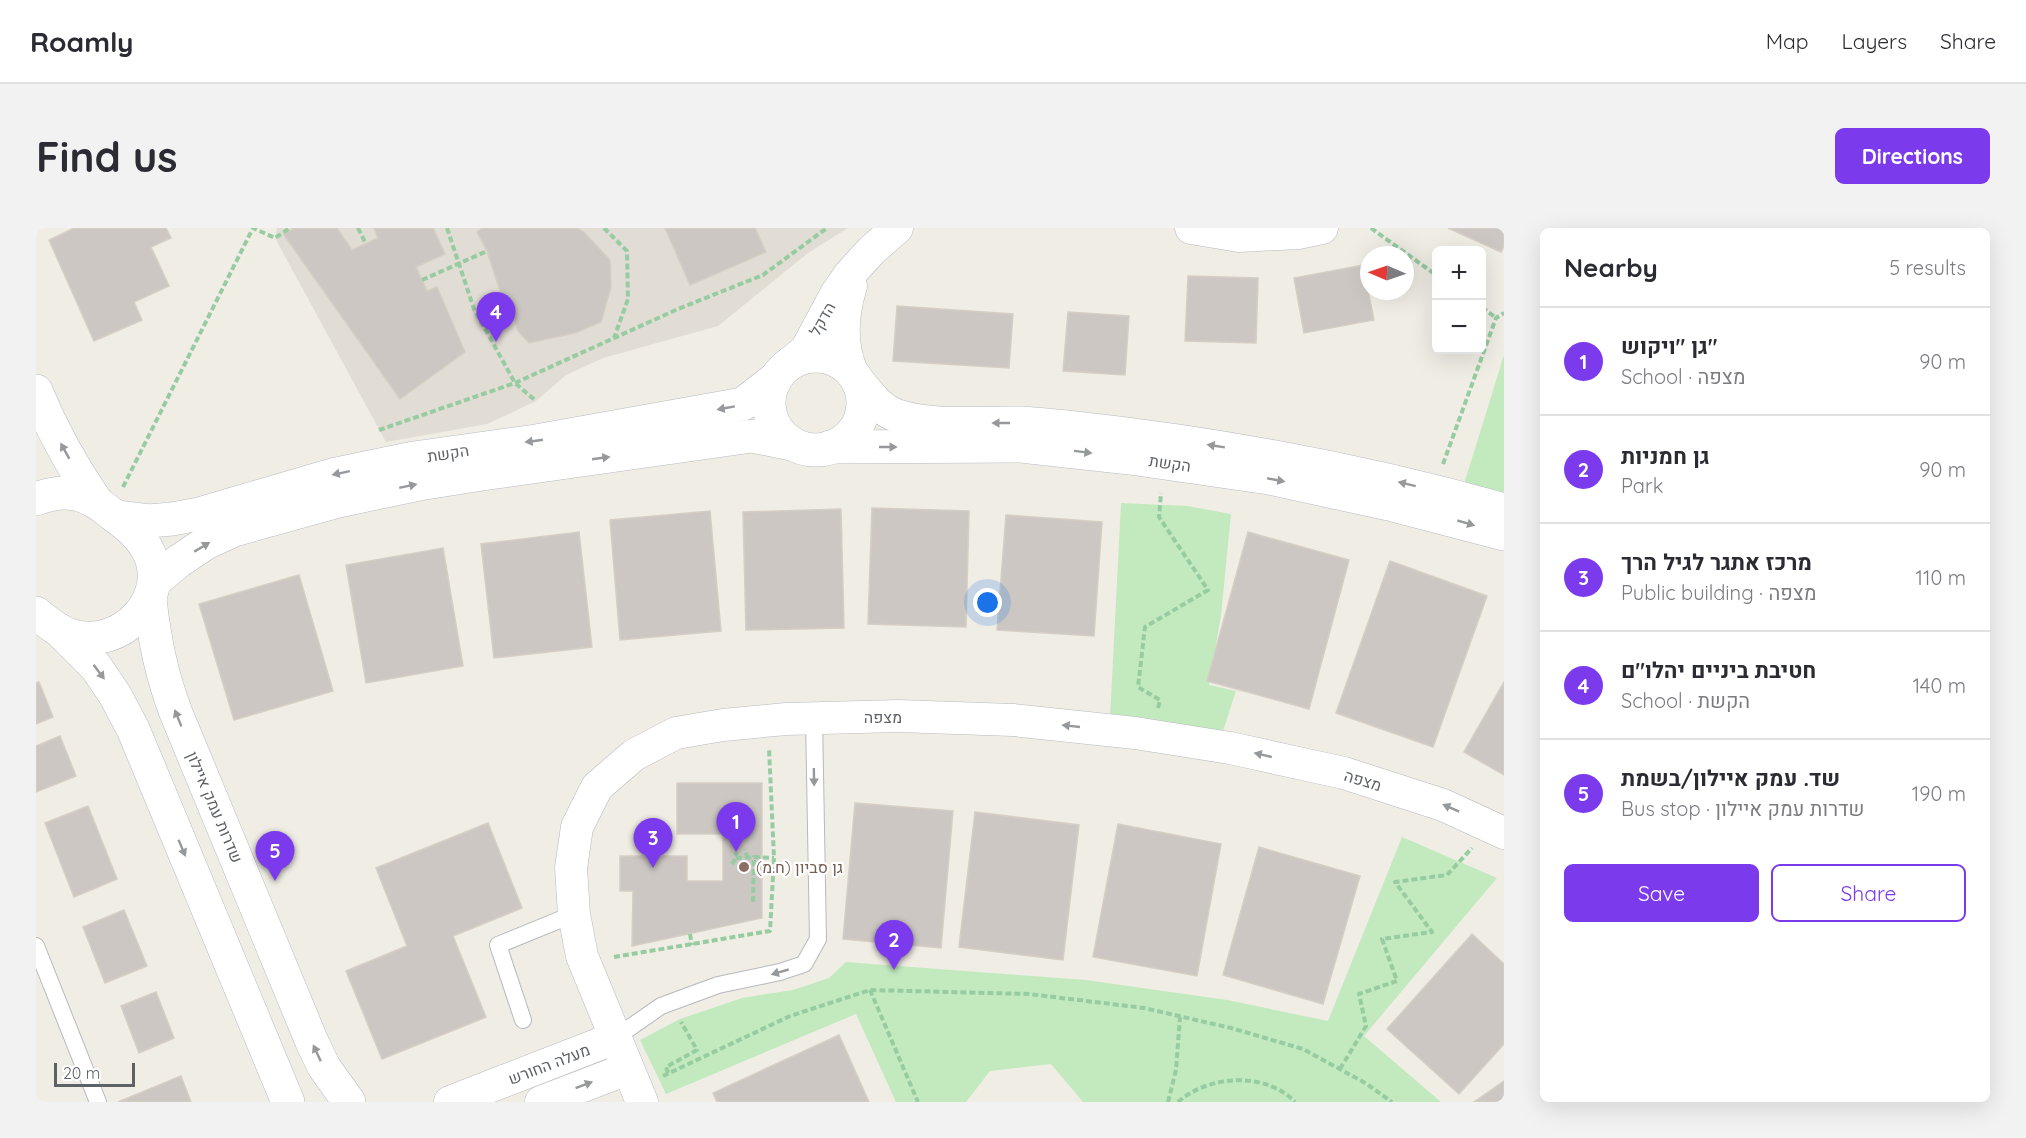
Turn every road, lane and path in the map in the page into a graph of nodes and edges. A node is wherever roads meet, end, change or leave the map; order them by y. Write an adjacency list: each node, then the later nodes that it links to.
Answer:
1 (290, 228): 30 (path)
2 (358, 228): 10 (path)
3 (447, 228): 12 (path)
4 (604, 228): 19 (path)
5 (827, 228): 19 (path)
6 (897, 228): 13 (street, הדקל)
7 (1191, 228): 8 (street)
8 (1322, 228)
9 (1371, 228): 14 (path)
10 (366, 244)
11 (487, 251): 12 (path)
12 (459, 264): 15 (path); 22 (path)
13 (856, 267): 20 (street, הדקל); 21 (street, הדקל)
14 (1432, 271)
15 (422, 280)
16 (1486, 310): 18 (path)
17 (1504, 313): 18 (path)
18 (1496, 318): 28 (path)
19 (613, 338): 22 (path)
20 (780, 373): 21 (street); 26 (street); 30 (street, הקשת, one-way to 30)
21 (855, 377): 27 (street); 28 (street, הקשת, one-way to 21)
22 (515, 383): 24 (path); 25 (path)
23 (36, 391): 30 (street, one-way to 23)
24 (536, 401)
25 (379, 430)
26 (792, 444): 27 (street); 34 (street, הקשת, one-way to 26)
27 (830, 447): 33 (street, הקשת, one-way to 33)
28 (1433, 491): 31 (street, הקשת)
29 (36, 499): 30 (street)
30 (107, 510): 34 (street, שדרות עמק איילון)
31 (1504, 510)
32 (1159, 517): 38 (path)
33 (1504, 534)
34 (152, 591): 35 (street, הקשת); 64 (street, שדרות עמק איילון, one-way to 34)
35 (48, 621): 63 (street, one-way to 63)
36 (814, 718): 37 (street, מצפה); 38 (street, מצפה, one-way to 36); 55 (lane, one-way to 55)
37 (768, 721): 45 (path); 49 (street, מצפה)
38 (1151, 735): 39 (street, מצפה, one-way to 38)
39 (1498, 830): 59 (path)
40 (745, 849): 44 (path)
41 (736, 852): 43 (path)
42 (754, 857): 44 (path); 45 (path); 48 (path)
43 (736, 858): 44 (path); 46 (path)
44 (747, 858): 47 (path)
45 (774, 858): 51 (path)
46 (732, 864)
47 (744, 867)
48 (753, 902)
49 (574, 914): 53 (street, מצפה); 57 (lane)
50 (690, 934): 51 (path)
51 (692, 945): 53 (path)
52 (36, 946): 62 (lane)
53 (588, 969): 58 (street, מצפה)
54 (870, 990): 56 (path); 60 (path); 67 (path)
55 (671, 1003): 58 (lane); 60 (path)
56 (1180, 1017): 59 (path); 68 (path)
57 (523, 1020)
58 (615, 1038): 61 (street, מצפה); 65 (street, מעלה החורש)
59 (1340, 1069): 71 (path)
60 (668, 1073): 61 (path)
61 (635, 1086): 66 (street, מעלה החורש, one-way to 61)
62 (98, 1102)
63 (288, 1102)
64 (349, 1102)
65 (450, 1102)
66 (541, 1102)
67 (918, 1102)
68 (1168, 1102)
69 (1178, 1102): 70 (path)
70 (1295, 1102)
71 (1392, 1102)

